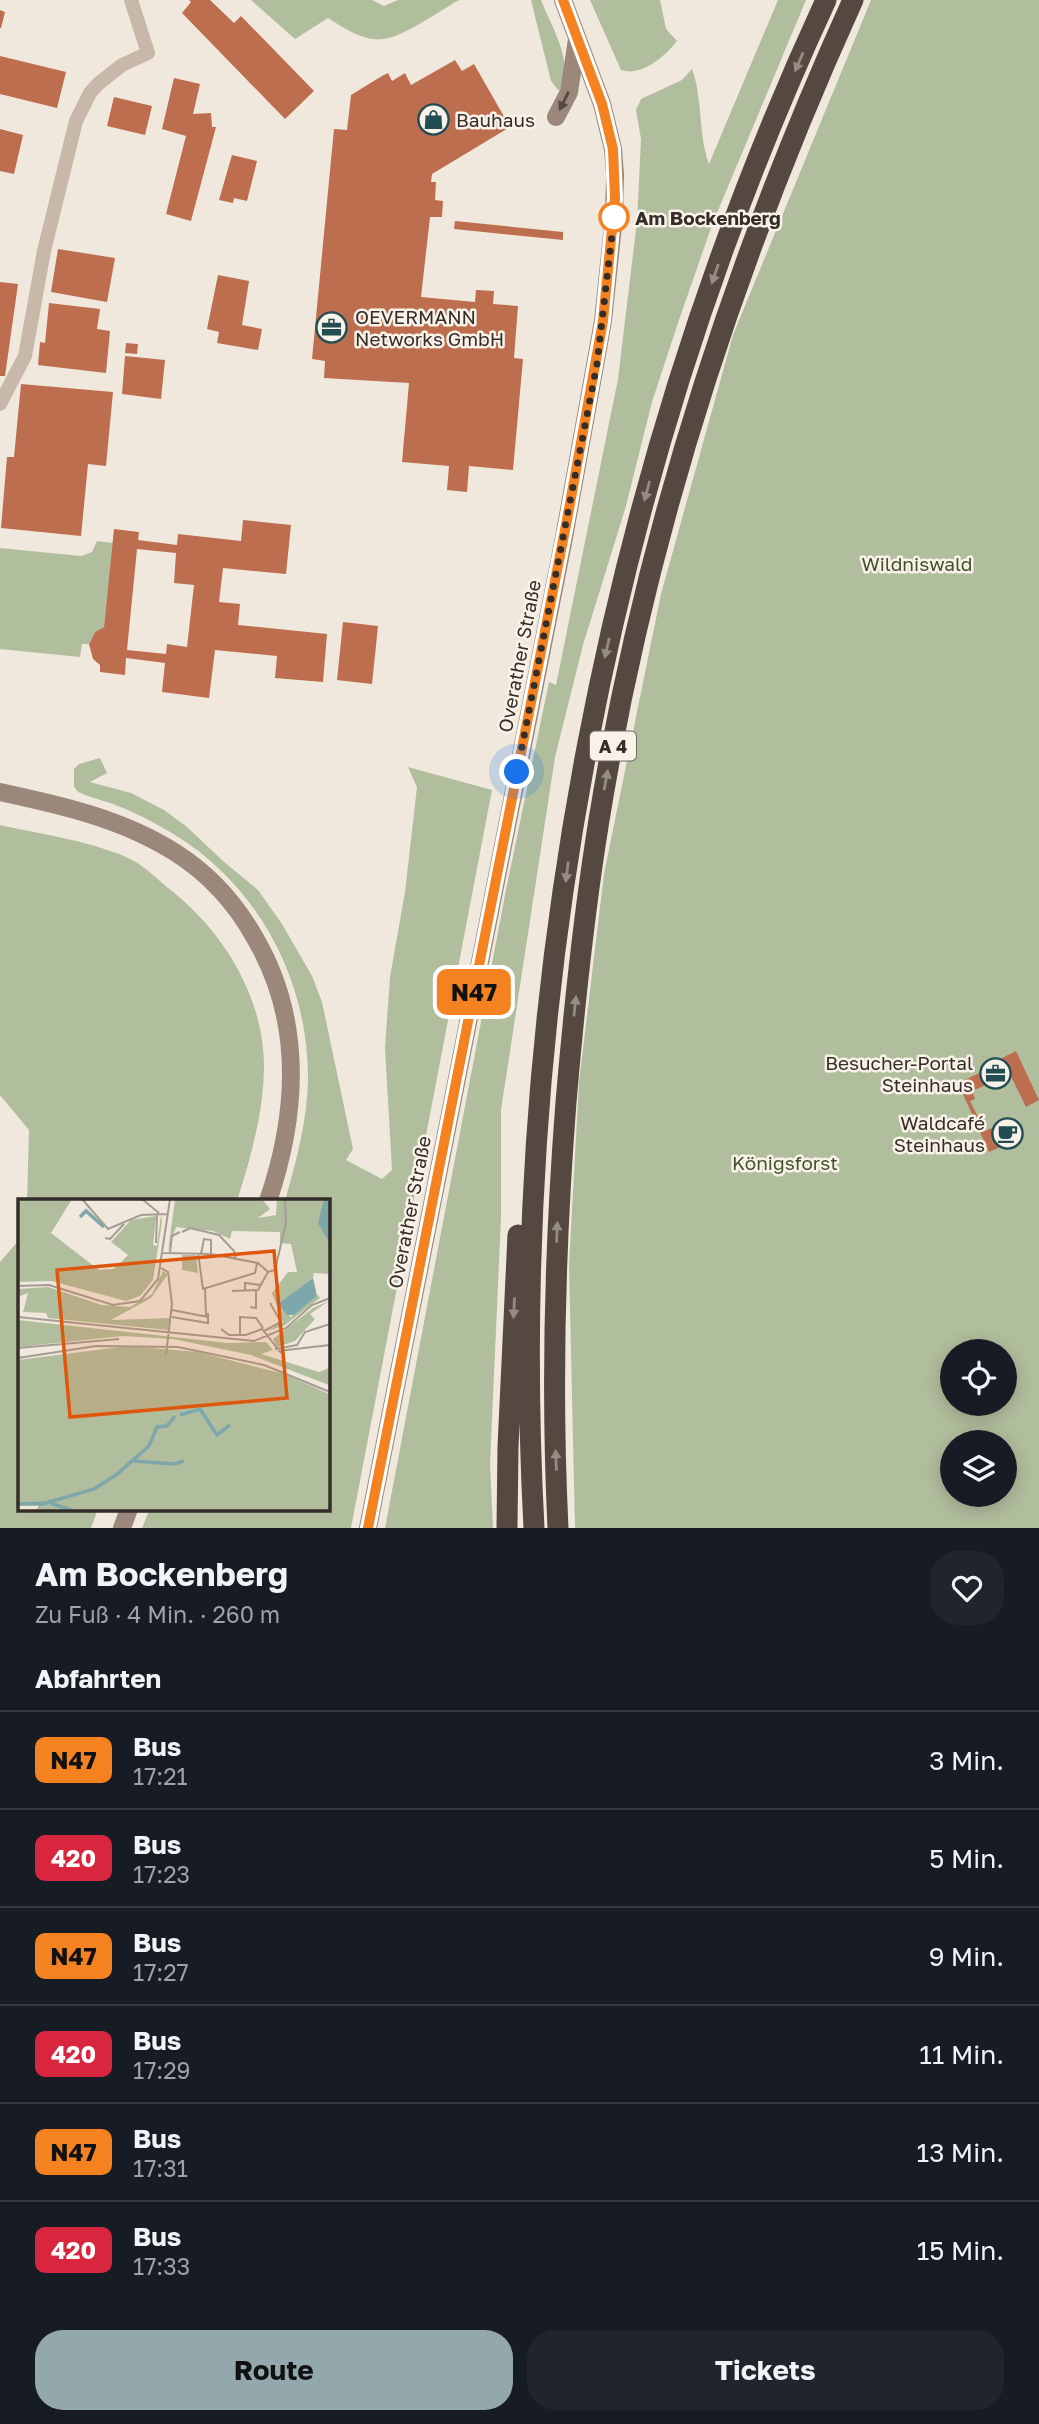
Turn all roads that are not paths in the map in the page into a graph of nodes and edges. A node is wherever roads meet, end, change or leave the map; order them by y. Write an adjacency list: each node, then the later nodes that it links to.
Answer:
1 (131, 0): 7 (street)
2 (563, 0): 5 (main road, Overather Straße)
3 (826, 0): 9 (highway, A 4, one-way to 9)
4 (853, 0): 16 (highway, A 4, one-way to 4)
5 (577, 35): 6 (main road, one-way to 6); 13 (main road, Overather Straße)
6 (556, 117)
7 (0, 404)
8 (0, 792): 10 (main road)
9 (544, 1046): 14 (highway, one-way to 14); 15 (highway, A 4)
10 (269, 1199)
11 (129, 1510): 12 (main road)
12 (122, 1528)
13 (368, 1528)
14 (508, 1528)
15 (534, 1528)
16 (558, 1528)

